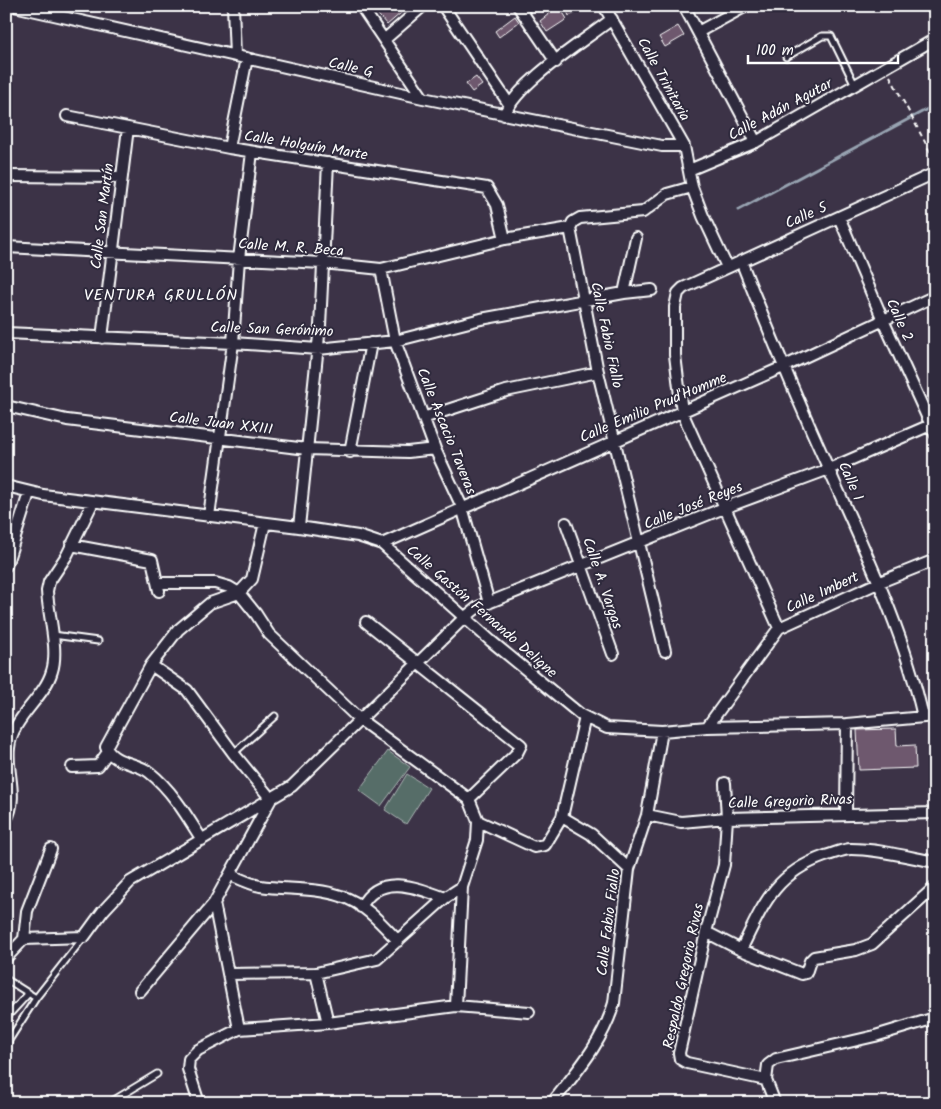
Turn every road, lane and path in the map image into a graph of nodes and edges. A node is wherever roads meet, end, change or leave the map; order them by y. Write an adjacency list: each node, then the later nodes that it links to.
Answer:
1 (14, 6): 14 (street, Calle G)
2 (234, 6): 14 (street)
3 (362, 6): 13 (street)
4 (423, 6): 13 (street)
5 (443, 6): 21 (street)
6 (518, 6): 17 (street)
7 (604, 6): 10 (street, Calle Trinitaria)
8 (684, 6): 11 (street)
9 (746, 6): 11 (street)
10 (612, 19): 17 (street); 26 (street, Calle Trinitaria)
11 (698, 32): 25 (street)
12 (935, 39): 18 (street, Calle Adán Agutar)
13 (384, 40): 20 (street)
14 (235, 56): 16 (street, Calle G)
15 (786, 57): 19 (lane)
16 (247, 58): 20 (street, Calle G); 27 (street)
17 (556, 62): 21 (street)
18 (885, 68): 19 (street, Calle Adán Agutar); 29 (path)
19 (856, 84): 25 (street, Calle Adán Agutar)
20 (423, 98): 22 (street, Calle G)
21 (509, 104): 22 (street)
22 (504, 115): 26 (street, Calle G)
23 (67, 116): 24 (street, Calle Holguín Marte)
24 (128, 128): 27 (street, Calle Holguín Marte); 34 (street, Calle San Martín)
25 (756, 142): 31 (street, Calle Adán Agutar)
26 (684, 146): 31 (street, Calle Trinitaria)
27 (229, 148): 28 (street, Calle Holguín Marte)
28 (252, 152): 30 (street, Calle Holguín Marte); 42 (street)
29 (935, 161)
30 (328, 163): 39 (street, Calle Holguín Marte); 44 (street)
31 (689, 170): 35 (street, Calle Trinitaria)
32 (935, 173): 36 (street, Calle 5)
33 (6, 176): 34 (street)
34 (122, 177): 41 (street, Calle San Martín)
35 (692, 187): 37 (street, Calle M. R. Beca); 45 (street, Calle Trinitaria)
36 (839, 217): 43 (street, Calle 5); 51 (street, Calle 2)
37 (570, 228): 39 (street, Calle M. R. Beca); 50 (street, Calle Fabio Fiallo)
38 (636, 238): 48 (street)
39 (505, 239): 46 (street, Calle M. R. Beca)
40 (6, 247): 41 (street, Calle M. R. Beca)
41 (112, 253): 42 (street, Calle M. R. Beca); 53 (street, Calle San Martín)
42 (239, 259): 44 (street, Calle M. R. Beca); 55 (street)
43 (741, 261): 45 (street, Calle 5); 58 (street, Calle 1)
44 (323, 263): 46 (street, Calle M. R. Beca); 57 (street)
45 (728, 267): 61 (street, Calle 5)
46 (381, 269): 54 (street, Calle Ascacio Taveras)
47 (652, 290): 48 (street, Calle San Gerónimo)
48 (624, 293): 50 (street, Calle San Gerónimo)
49 (935, 296): 51 (street, Calle Emilio Prud'Homme)
50 (584, 300): 54 (street, Calle San Gerónimo); 59 (street, Calle Fabio Fiallo)
51 (883, 320): 58 (street, Calle Emilio Prud'Homme); 63 (street, Calle 2)
52 (6, 333): 53 (street, Calle San Gerónimo)
53 (102, 338): 55 (street, Calle San Gerónimo)
54 (395, 341): 56 (street, Calle San Gerónimo); 62 (street, Calle Ascacio Taveras)
55 (233, 343): 57 (street, Calle San Gerónimo); 64 (street)
56 (371, 343): 57 (street, Calle San Gerónimo); 68 (street)
57 (318, 349): 66 (street)
58 (783, 367): 61 (street, Calle Emilio Prud'Homme); 69 (street, Calle 1)
59 (598, 372): 62 (street); 65 (street, Calle Fabio Fiallo)
60 (6, 406): 64 (street, Calle Juan XXIII)
61 (682, 412): 65 (street, Calle Emilio Prud'Homme); 74 (street)
62 (423, 418): 67 (street, Calle Ascacio Taveras)
63 (933, 427): 69 (street, Calle José Reyes)
64 (219, 438): 66 (street, Calle Juan XXIII); 75 (street)
65 (615, 439): 73 (street, Calle Emilio Prud'Homme); 80 (street, Calle Fabio Fiallo)
66 (307, 449): 68 (street, Calle Juan XXIII); 78 (street)
67 (435, 449): 68 (street, Calle Juan XXIII); 73 (street, Calle Ascacio Taveras)
68 (350, 452)
69 (829, 469): 74 (street, Calle José Reyes); 85 (street, Calle 1)
70 (6, 486): 71 (street, Calle Gastón Fernando Deligne)
71 (29, 493): 72 (street, Calle Gastón Fernando Deligne); 83 (street)
72 (93, 502): 75 (street, Calle Gastón Fernando Deligne); 81 (street)
73 (462, 507): 79 (street, Calle Emilio Prud'Homme); 87 (street, Calle Ascacio Taveras)
74 (724, 508): 80 (street, Calle José Reyes); 90 (street)
75 (209, 516): 76 (street, Calle Gastón Fernando Deligne)
76 (265, 522): 78 (street, Calle Gastón Fernando Deligne); 86 (street)
77 (566, 523): 84 (street, Calle A. Vargas)
78 (299, 526): 79 (street, Calle Gastón Fernando Deligne)
79 (382, 544): 88 (street, Calle Gastón Fernando Deligne)
80 (638, 544): 84 (street, Calle José Reyes); 93 (street, Calle Fabio Fiallo)
81 (71, 545): 86 (street); 91 (street)
82 (935, 560): 85 (street, Calle Imbert)
83 (6, 566)
84 (582, 566): 87 (street, Calle José Reyes); 94 (street, Calle A. Vargas)
85 (880, 582): 90 (street, Calle Imbert); 100 (street, Calle 1)
86 (239, 593): 96 (street); 101 (street)
87 (489, 603): 88 (street, Calle José Reyes)
88 (464, 618): 95 (street, Calle José Reyes); 99 (street, Calle Gastón Fernando Deligne)
89 (366, 622): 95 (street)
90 (779, 628): 103 (street, Calle Imbert)
91 (52, 634): 92 (lane); 116 (street)
92 (98, 641)
93 (664, 651)
94 (613, 654)
95 (418, 663): 101 (street, Calle José Reyes); 110 (street)
96 (151, 665): 105 (street); 106 (street)
97 (275, 716): 106 (lane)
98 (935, 716): 100 (street, Calle Gastón Fernando Deligne)
99 (585, 717): 104 (street, Calle Gastón Fernando Deligne); 114 (street)
100 (923, 717): 102 (street, Calle Gastón Fernando Deligne)
101 (359, 719): 109 (street, Calle José Reyes); 110 (street)
102 (848, 724): 103 (street, Calle Gastón Fernando Deligne); 112 (street)
103 (707, 727): 104 (street, Calle Gastón Fernando Deligne)
104 (662, 731): 113 (street, Calle Fabio Fiallo)
105 (108, 752): 107 (street); 118 (street)
106 (234, 754): 109 (street)
107 (72, 767)
108 (725, 783): 115 (street, Respaldo Gregorio Rivas)
109 (271, 799): 118 (street, Calle José Reyes); 122 (street)
110 (469, 799): 117 (street)
111 (935, 813): 112 (street, Calle Gregorio Rivas)
112 (846, 814): 115 (street, Calle Gregorio Rivas)
113 (647, 815): 115 (street, Calle Gregorio Rivas); 121 (street, Calle Fabio Fiallo)
114 (562, 817): 117 (street); 121 (street)
115 (727, 818): 128 (street, Respaldo Gregorio Rivas)
116 (6, 820)
117 (478, 821): 123 (street)
118 (202, 840): 129 (street, Calle José Reyes)
119 (51, 850): 130 (street)
120 (935, 862): 132 (street)
121 (629, 869): 151 (street, Calle Fabio Fiallo)
122 (231, 875): 126 (street); 127 (street)
123 (462, 887): 125 (street); 140 (street)
124 (935, 887): 132 (street)
125 (445, 898): 127 (street); 131 (street)
126 (214, 903): 134 (street); 137 (street)
127 (361, 907): 131 (street)
128 (706, 932): 132 (street); 148 (street, Respaldo Gregorio Rivas)
129 (84, 936): 130 (street); 139 (lane)
130 (24, 939): 133 (street)
131 (398, 941): 135 (street)
132 (741, 950)
133 (6, 958)
134 (228, 974): 135 (street); 145 (street)
135 (316, 974): 144 (street)
136 (6, 979): 138 (lane)
137 (140, 991)
138 (29, 993): 139 (lane); 142 (lane)
139 (36, 998): 146 (lane)
140 (456, 1006): 141 (street); 144 (street)
141 (529, 1012)
142 (6, 1018)
143 (935, 1018): 148 (street)
144 (328, 1023): 145 (street)
145 (239, 1029): 150 (street)
146 (6, 1045)
147 (157, 1074): 149 (lane)
148 (766, 1080): 152 (street)
149 (109, 1103)
150 (199, 1103)
151 (552, 1103)
152 (775, 1103)

